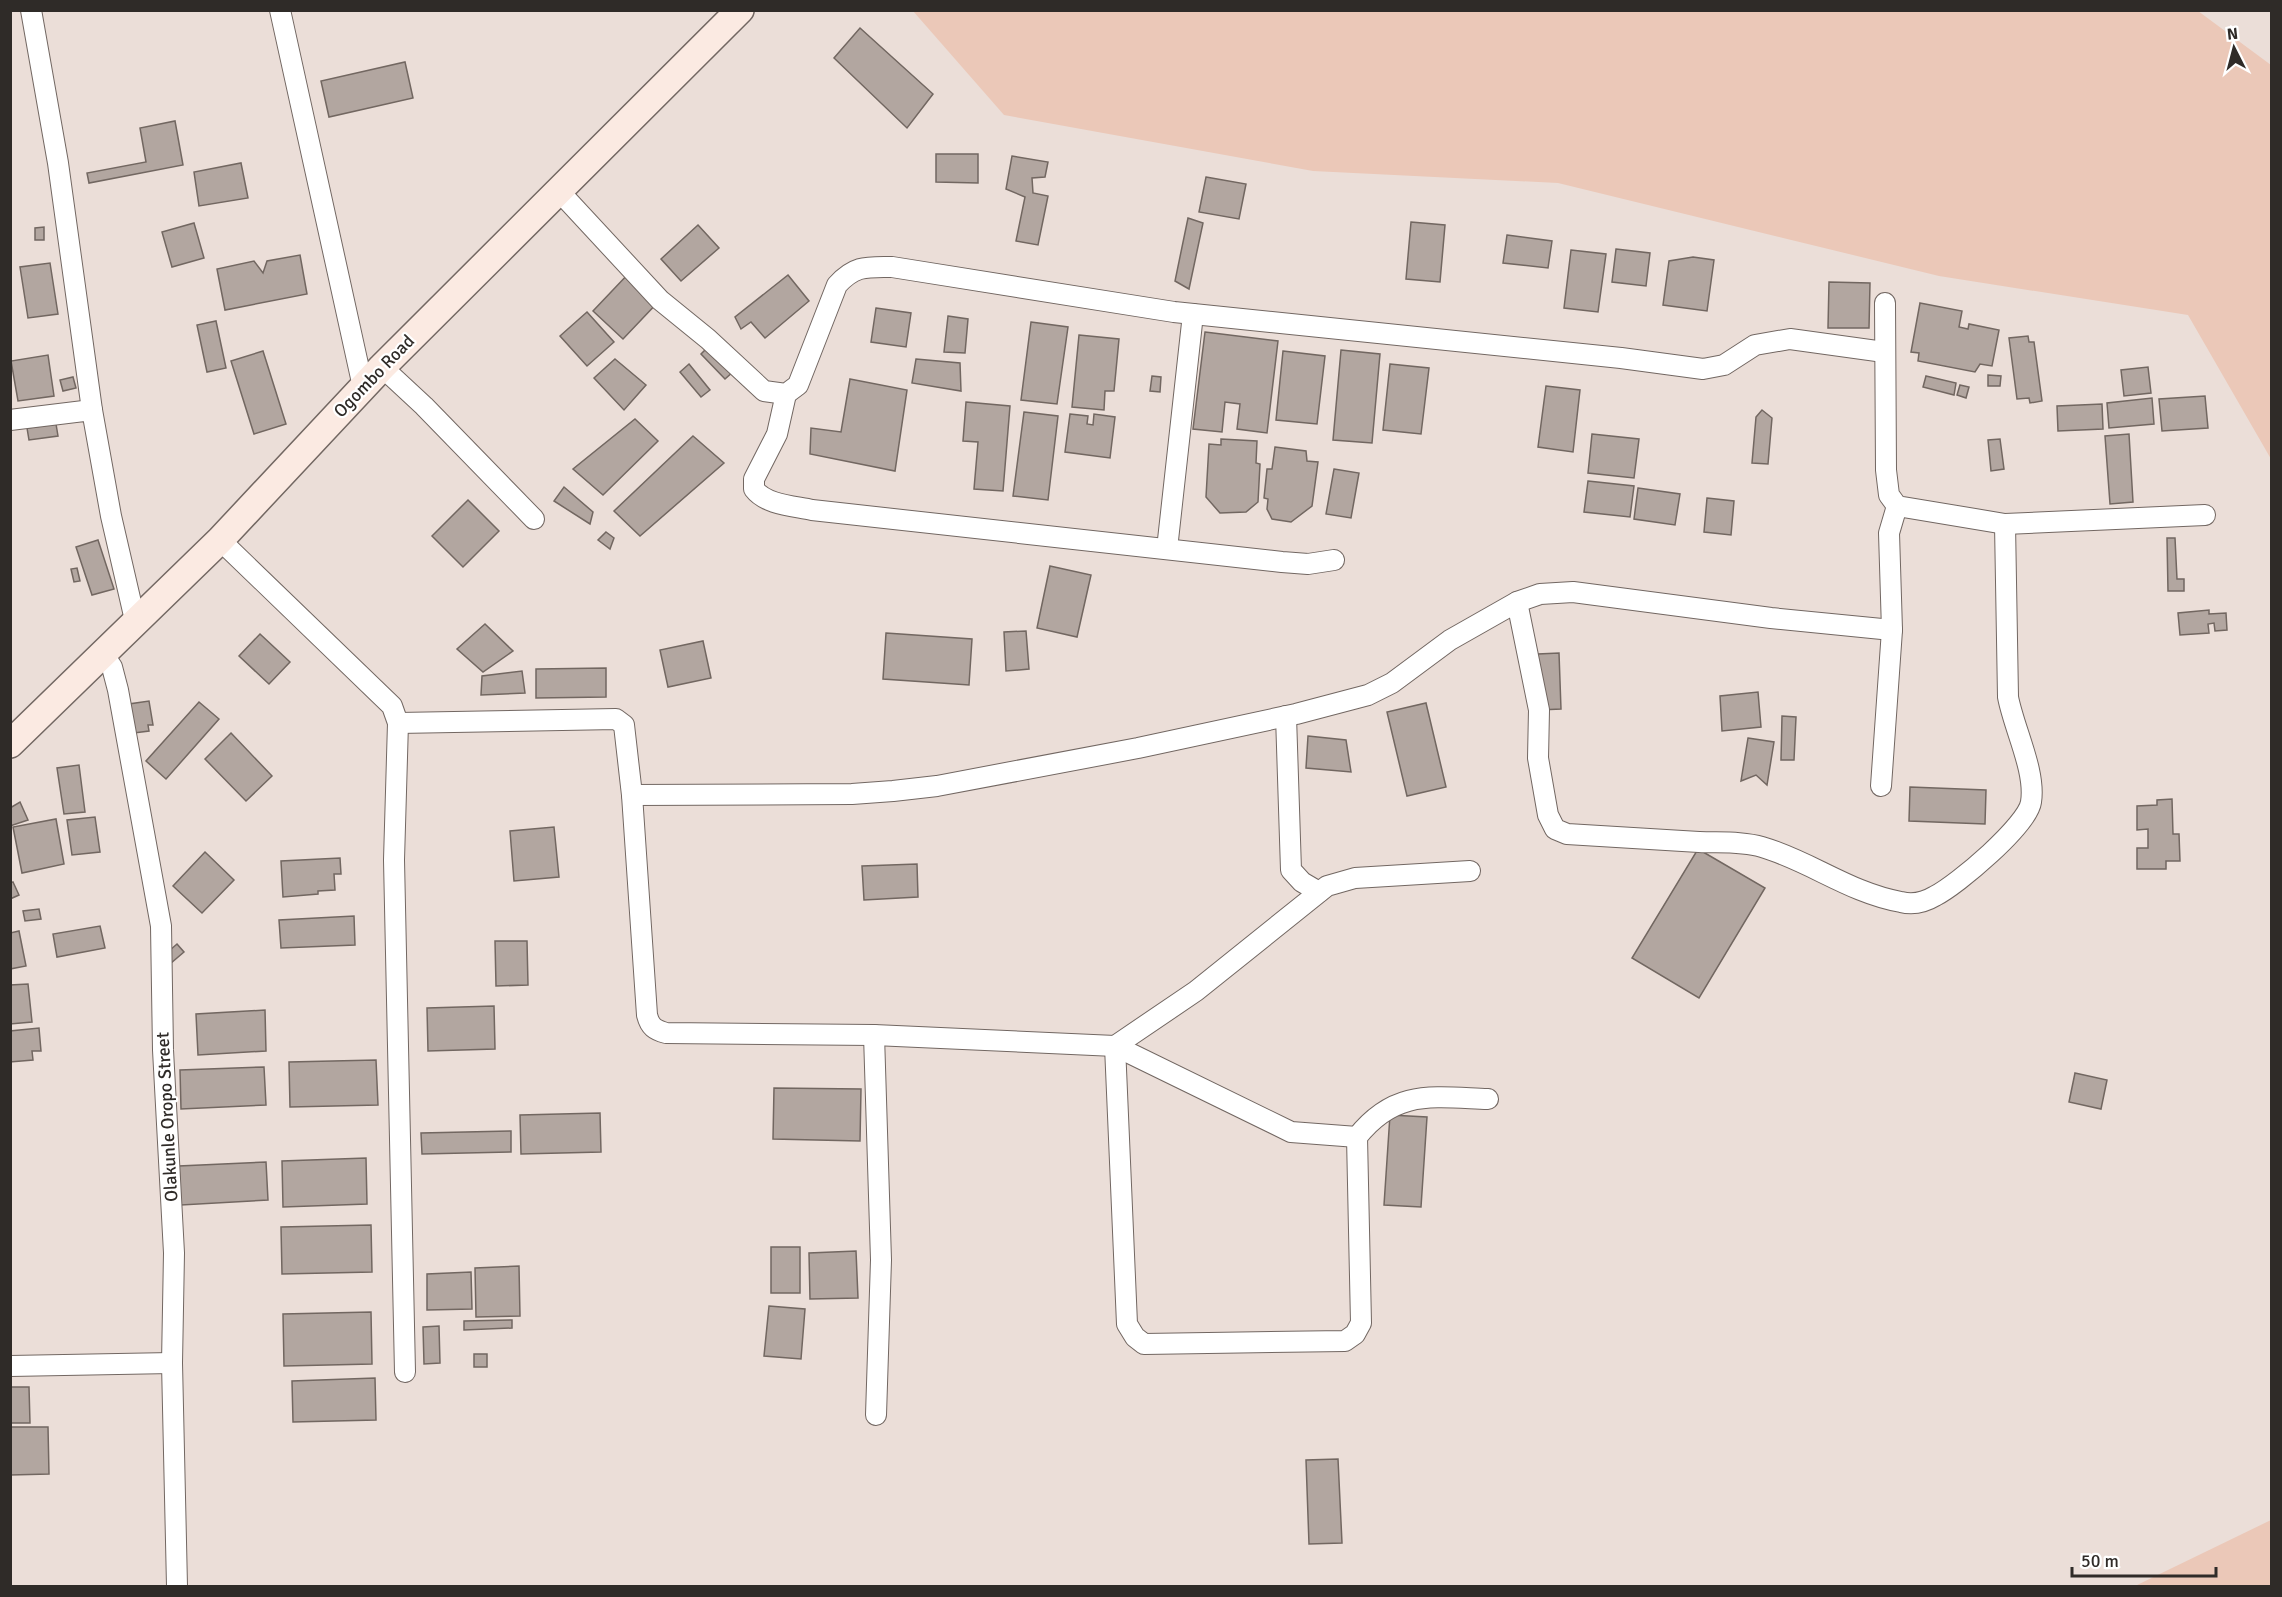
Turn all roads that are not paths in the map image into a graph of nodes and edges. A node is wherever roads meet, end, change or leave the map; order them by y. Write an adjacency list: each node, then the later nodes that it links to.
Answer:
1 (31, 10): 10 (street)
2 (280, 10): 8 (street)
3 (740, 10): 4 (main road, Ogombo Road)
4 (558, 190): 8 (main road, Ogombo Road); 9 (street)
5 (1884, 303): 7 (street)
6 (1193, 314): 7 (street); 9 (street); 17 (street)
7 (1884, 352): 12 (street)
8 (372, 377): 14 (street); 16 (main road, Ogombo Road)
9 (786, 394): 17 (street)
10 (92, 410): 11 (street); 20 (street)
11 (10, 420)
12 (1896, 506): 15 (street); 21 (street)
13 (2205, 515): 15 (street)
14 (534, 519)
15 (2005, 524): 19 (street)
16 (220, 540): 20 (main road, Ogombo Road); 24 (street)
17 (1167, 549): 18 (street)
18 (1334, 560)
19 (1517, 602): 21 (street); 23 (street)
20 (135, 620): 22 (main road, Ogombo Road)
21 (1892, 630): 26 (street)
22 (104, 655): 25 (main road, Ogombo Road); 34 (street, Olakunle Oropo Street)
23 (1286, 716): 27 (street); 29 (street)
24 (398, 723): 27 (street); 36 (street)
25 (10, 744)
26 (1881, 786)
27 (632, 795): 30 (street)
28 (1470, 871): 29 (street)
29 (1319, 892): 31 (street)
30 (873, 1035): 31 (street); 37 (street)
31 (1116, 1046): 33 (street); 33 (street)
32 (1488, 1099): 33 (street)
33 (1357, 1137)
34 (172, 1363): 35 (street); 38 (street, Olakunle Oropo Street)
35 (10, 1366)
36 (405, 1372)
37 (876, 1415)
38 (177, 1587)

